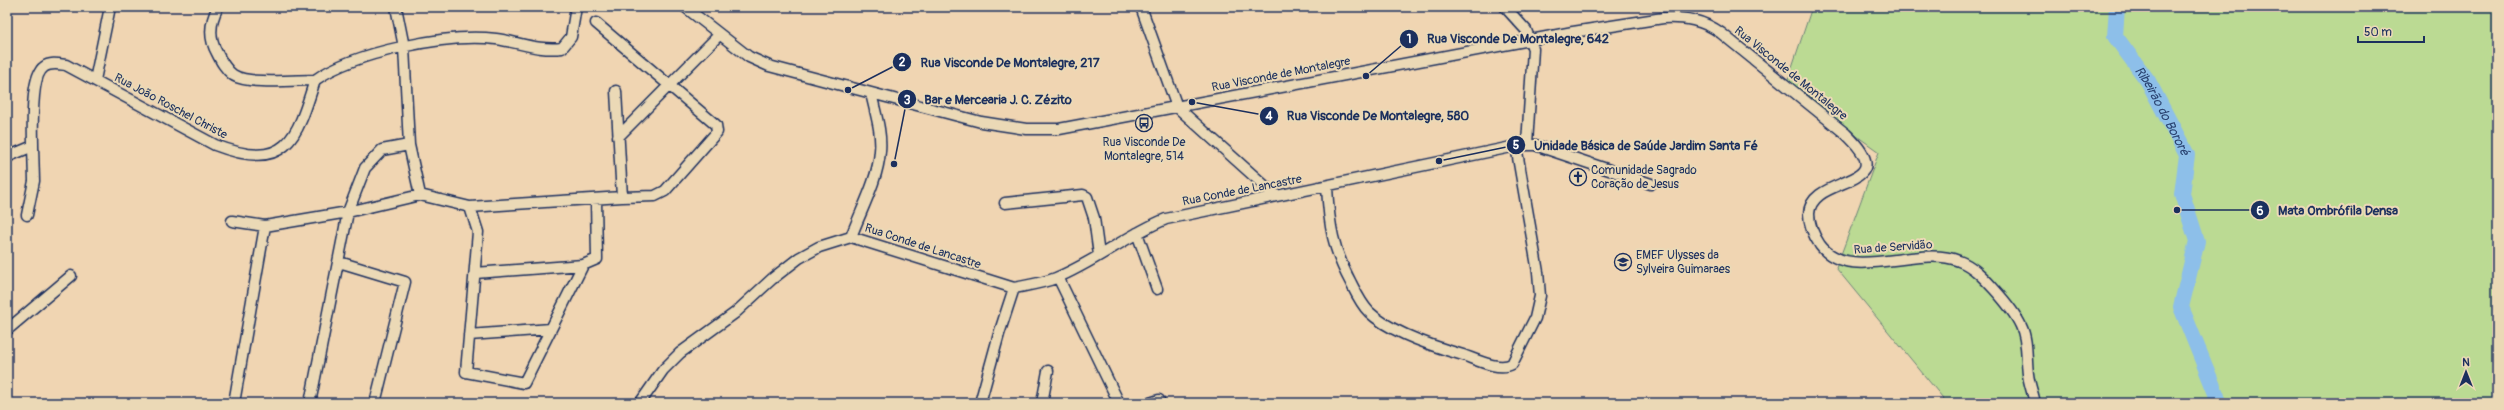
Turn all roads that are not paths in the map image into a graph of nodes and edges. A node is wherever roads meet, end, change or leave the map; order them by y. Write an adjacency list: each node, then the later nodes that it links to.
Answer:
1 (110, 7): 12 (street)
2 (218, 7): 13 (street)
3 (396, 7): 11 (street)
4 (576, 7): 11 (street)
5 (685, 7): 9 (street, Rua Visconde de Montalegre)
6 (1141, 7): 17 (street)
7 (1505, 7): 10 (street)
8 (596, 23): 14 (street)
9 (720, 35): 14 (street); 16 (street, Rua Visconde de Montalegre)
10 (1531, 41): 17 (street, Rua Visconde de Montalegre); 19 (street); 23 (street, Rua Visconde de Montalegre)
11 (404, 48): 13 (street); 20 (street)
12 (95, 80): 13 (street, Rua João Roschel Christe); 21 (street, Rua João Roschel Christe)
13 (315, 80)
14 (669, 85): 18 (street); 29 (street)
15 (616, 91): 18 (street)
16 (871, 93): 17 (street, Rua Visconde de Montalegre); 38 (street)
17 (1177, 107): 28 (street)
18 (618, 137): 29 (street)
19 (1527, 144): 22 (street, Rua Conde de Lancastre); 25 (street, Rua Conde de Lancastre)
20 (410, 145): 27 (street); 33 (street)
21 (33, 146): 24 (street); 34 (street)
22 (1516, 146): 26 (street, Rua Conde de Lancastre); 26 (street)
23 (1860, 149): 58 (street, Rua de Servidão)
24 (7, 157)
25 (1651, 184)
26 (1327, 187): 28 (street, Rua Conde de Lancastre)
27 (420, 195): 32 (street); 33 (street)
28 (1275, 195): 37 (street, Rua Conde de Lancastre)
29 (622, 197): 30 (street)
30 (596, 199): 32 (street); 41 (street)
31 (1004, 203): 39 (street)
32 (470, 207): 42 (street)
33 (348, 212): 36 (street); 40 (street)
34 (27, 215)
35 (232, 221): 36 (street)
36 (265, 226): 51 (street)
37 (1137, 233): 39 (street, Rua Conde de Lancastre); 46 (street)
38 (851, 237): 45 (street, Rua Conde de Lancastre); 54 (street)
39 (1098, 255): 44 (street, Rua Conde de Lancastre)
40 (339, 262): 52 (street); 53 (street)
41 (582, 266): 42 (street); 47 (street)
42 (475, 273): 49 (street)
43 (71, 276): 48 (street)
44 (1058, 277): 45 (street, Rua Conde de Lancastre); 57 (street)
45 (1014, 288): 55 (street)
46 (1157, 289)
47 (551, 329): 49 (street); 49 (street)
48 (7, 330)
49 (469, 334)
50 (1048, 371): 56 (street)
51 (234, 403)
52 (310, 403)
53 (375, 403)
54 (640, 403)
55 (980, 403)
56 (1042, 403)
57 (1119, 403)
58 (2035, 403)

